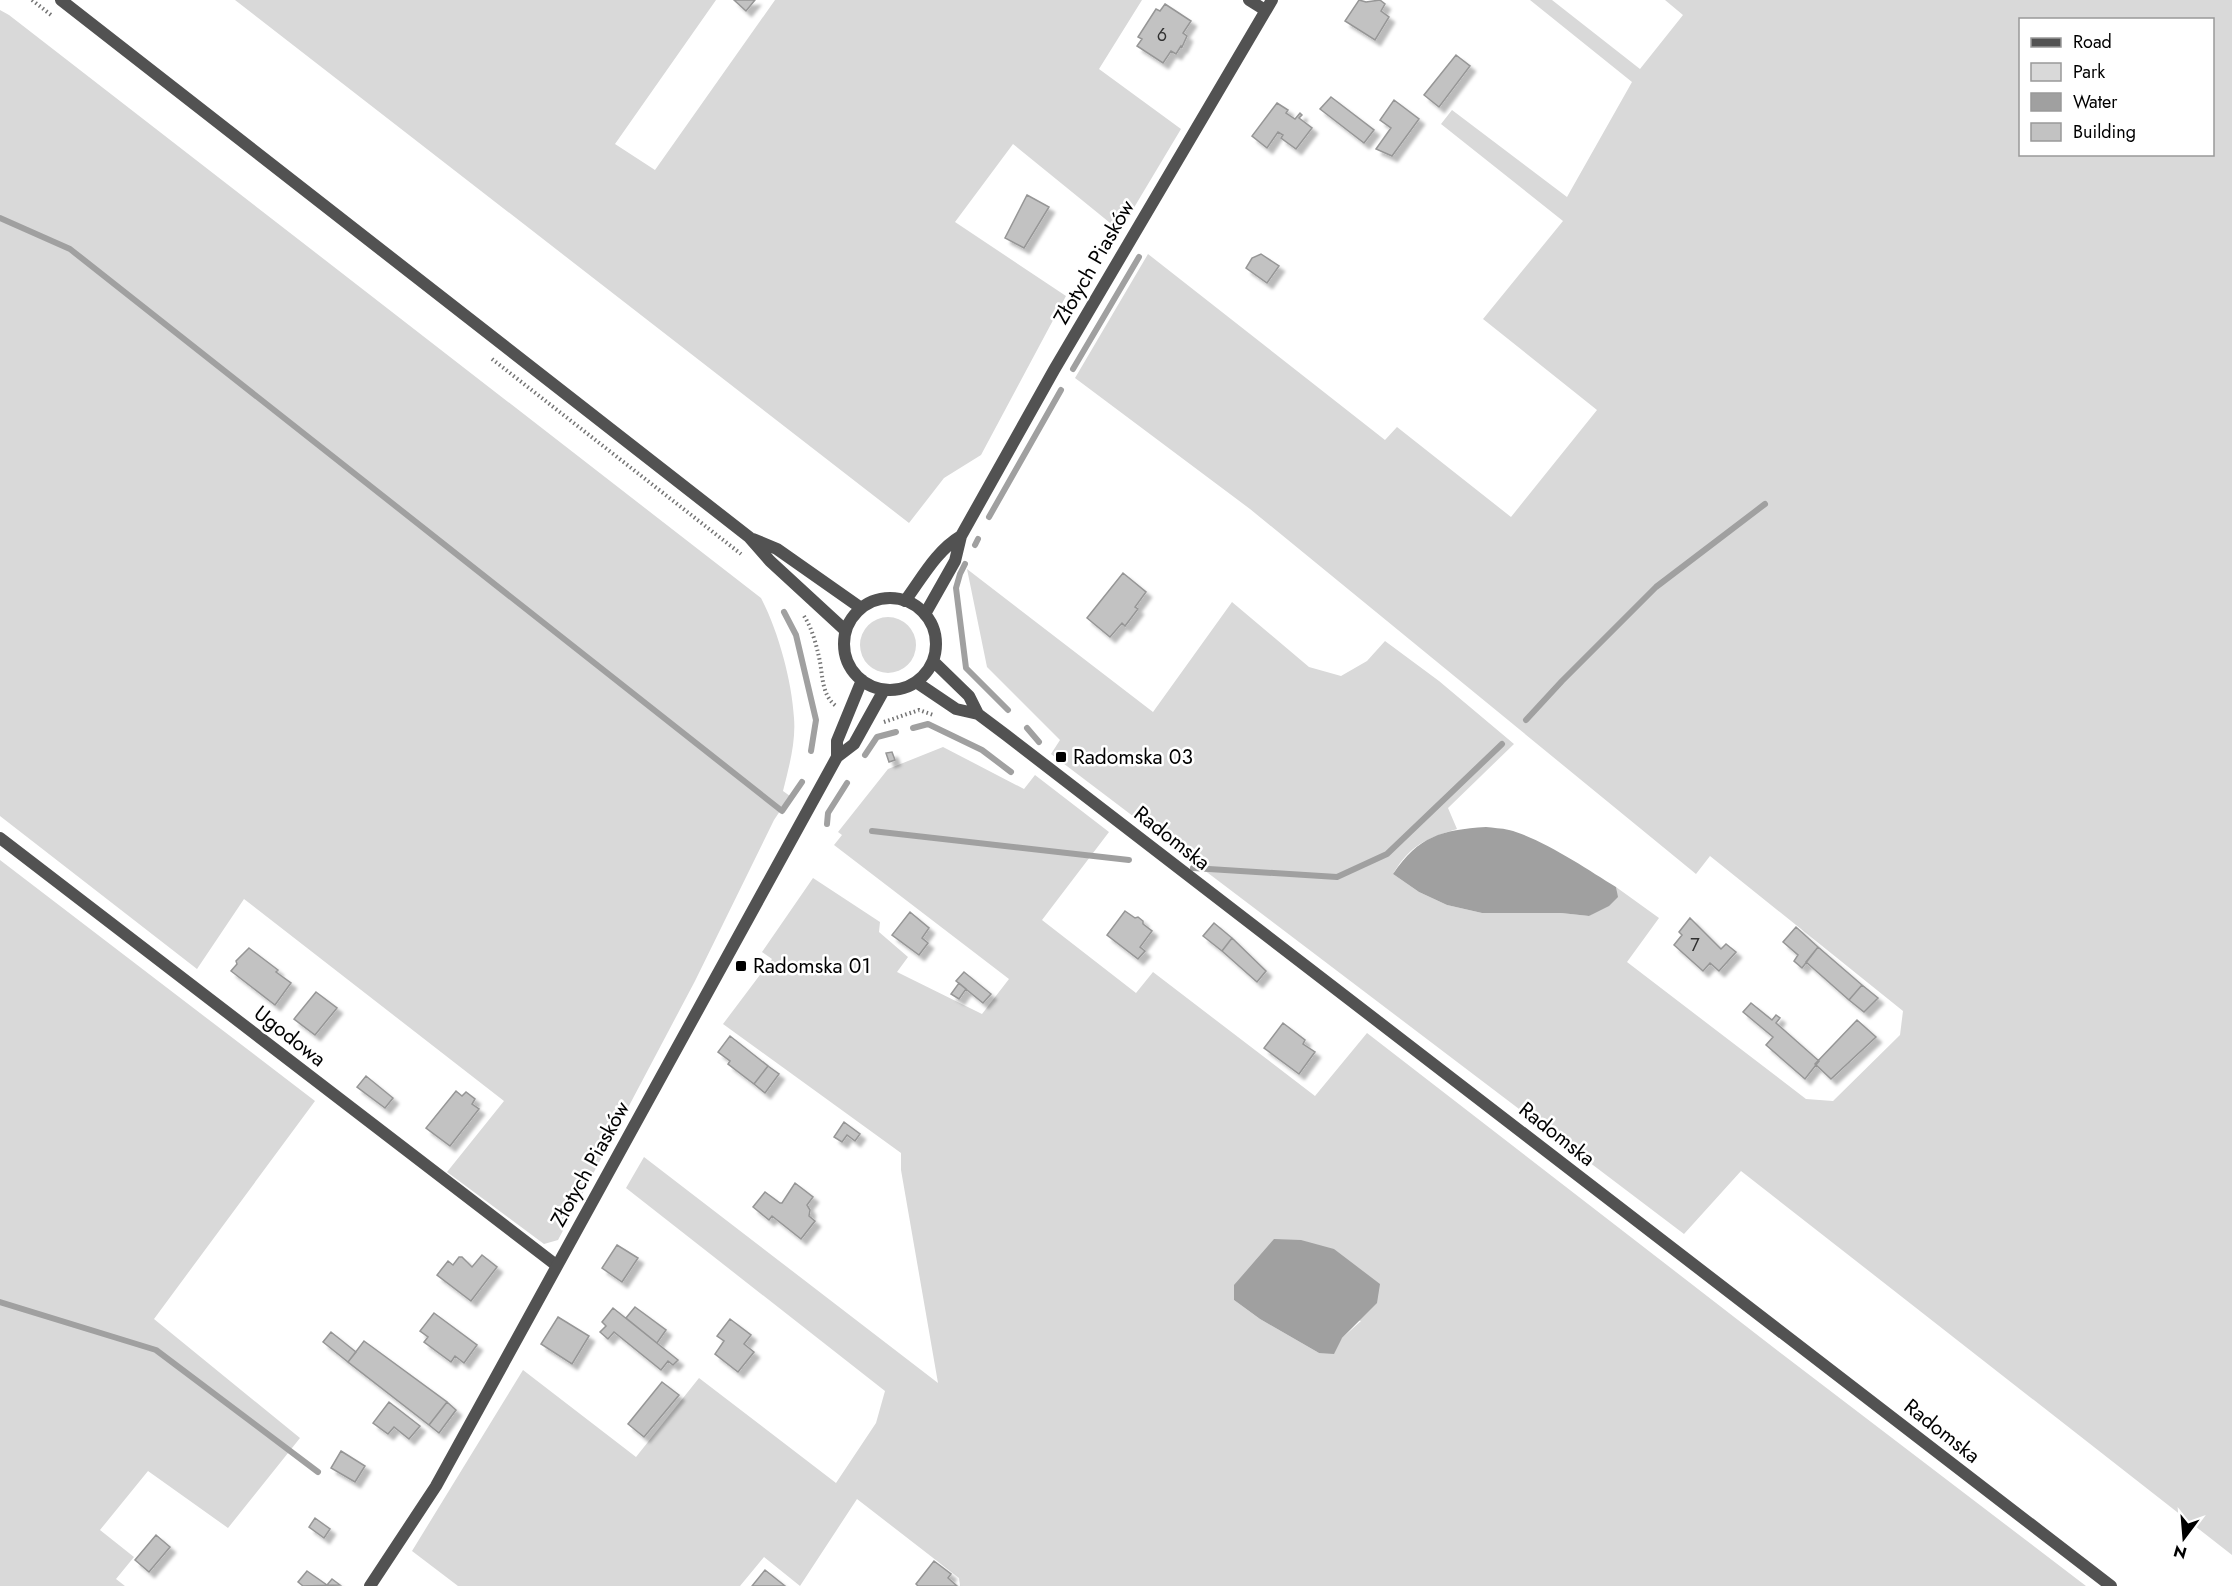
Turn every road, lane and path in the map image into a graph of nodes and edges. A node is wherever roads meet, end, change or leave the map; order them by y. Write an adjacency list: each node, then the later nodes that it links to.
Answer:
1 (32, 0): 5 (path)
2 (62, 0): 8 (street)
3 (1249, 0): 4 (street)
4 (1268, 5): 7 (street, Złotych Piasków)
5 (61, 22)
6 (486, 355): 9 (path)
7 (961, 536): 10 (street, Złotych Piasków); 13 (street, Złotych Piasków)
8 (749, 537): 11 (street); 14 (street)
9 (741, 554)
10 (905, 601): 11 (street); 13 (street)
11 (861, 608): 14 (street)
12 (799, 609): 19 (path)
13 (925, 614): 15 (street)
14 (846, 631): 16 (street)
15 (933, 660): 17 (street); 21 (street, Radomska)
16 (861, 680): 18 (street); 23 (street, Złotych Piasków)
17 (916, 682): 18 (street); 21 (street, Radomska)
18 (884, 690): 23 (street, Złotych Piasków)
19 (836, 707)
20 (931, 714): 22 (path)
21 (978, 714): 27 (street, Radomska)
22 (876, 724)
23 (837, 757): 25 (street, Złotych Piasków)
24 (0, 838): 25 (street, Ugodowa)
25 (556, 1265): 26 (street, Złotych Piasków)
26 (370, 1586)
27 (2111, 1586)

